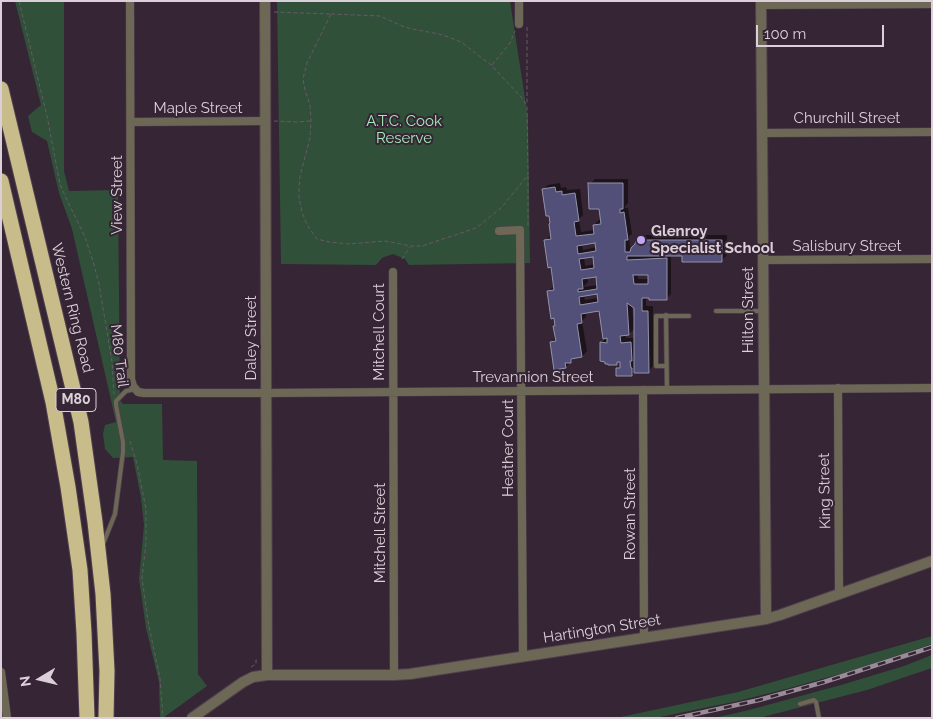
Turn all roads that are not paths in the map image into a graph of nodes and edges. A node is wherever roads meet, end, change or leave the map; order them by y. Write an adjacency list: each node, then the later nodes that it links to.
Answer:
1 (130, 1): 9 (street, View Street)
2 (265, 1): 8 (street, Daley Street)
3 (519, 1): 6 (street)
4 (761, 3): 5 (street); 11 (street, Hilton Street)
5 (932, 4)
6 (523, 24)
7 (1, 89): 31 (highway, Western Ring Road / M80)
8 (265, 121): 9 (street, Maple Street); 30 (street, Daley Street)
9 (131, 122): 24 (street, View Street)
10 (932, 132): 11 (street, Churchill Street)
11 (762, 133): 15 (street, Hilton Street)
12 (1, 181): 42 (highway, M80)
13 (499, 231): 28 (street, Heather Court)
14 (932, 259): 15 (street, Salisbury Street)
15 (763, 260): 18 (street, Hilton Street)
16 (393, 272): 29 (street, Mitchell Court)
17 (716, 311): 18 (lane)
18 (763, 311): 25 (street, Hilton Street)
19 (666, 316): 20 (lane); 21 (lane); 21 (lane)
20 (689, 316)
21 (666, 366): 27 (lane)
22 (838, 388): 23 (street, Trevannion Street); 25 (street, Trevannion Street); 33 (street, King Street)
23 (932, 388)
24 (135, 389): 30 (street, Trevannion Street); 31 (lane)
25 (764, 389): 27 (street, Trevannion Street); 34 (street, Hilton Street)
26 (643, 390): 27 (street, Trevannion Street); 28 (street, Trevannion Street); 35 (street, Rowan Street)
27 (667, 390)
28 (521, 391): 29 (street, Trevannion Street); 36 (street, Heather Court)
29 (393, 392): 30 (street, Trevannion Street); 38 (street, Mitchell Street)
30 (267, 393): 39 (street, Daley Street)
31 (99, 555): 43 (highway, Western Ring Road / M80)
32 (932, 561): 33 (street, Hartington Street)
33 (839, 594): 34 (street, Hartington Street)
34 (766, 619): 35 (street, Hartington Street)
35 (644, 638): 36 (street, Hartington Street)
36 (523, 657): 38 (street, Hartington Street)
37 (1, 672): 41 (street)
38 (394, 675): 39 (street, Hartington Street)
39 (267, 676): 44 (street, Hartington Street)
40 (800, 704): 45 (lane)
41 (7, 718)
42 (87, 718)
43 (106, 718)
44 (192, 718)
45 (819, 718)

